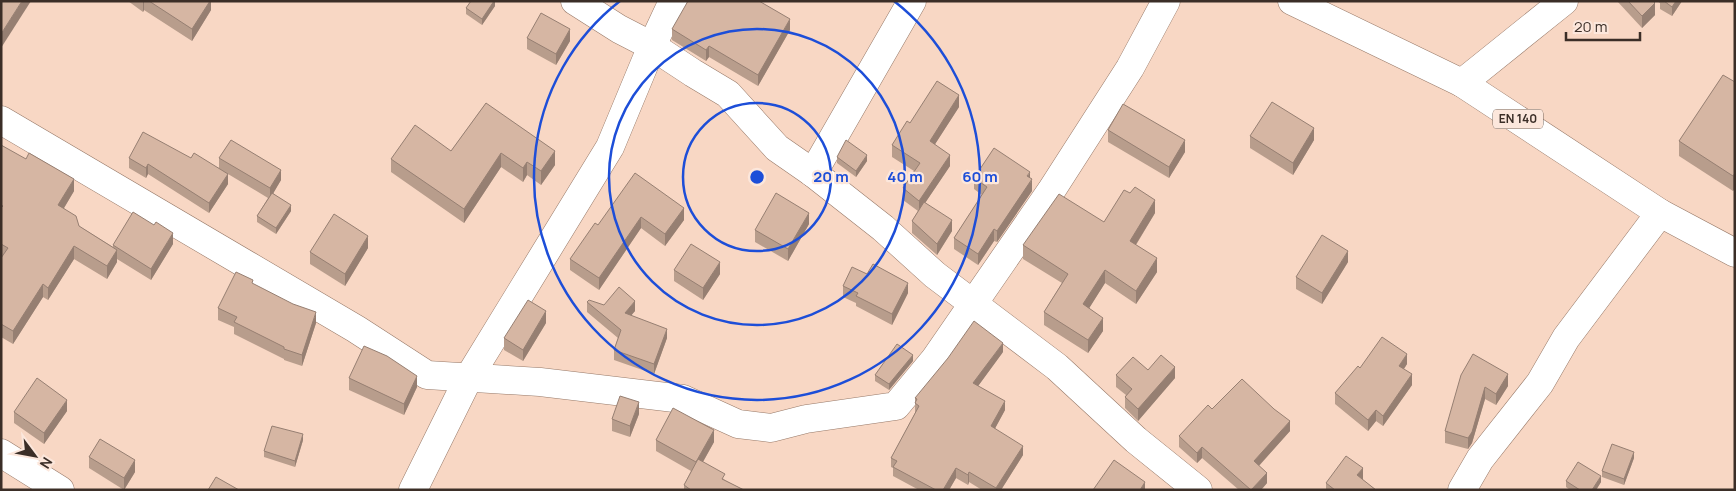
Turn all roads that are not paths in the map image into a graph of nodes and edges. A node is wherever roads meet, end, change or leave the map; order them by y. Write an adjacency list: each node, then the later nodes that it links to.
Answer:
1 (576, 1): 7 (street)
2 (673, 1): 7 (street)
3 (912, 1): 10 (street)
4 (1166, 1): 13 (street)
5 (1292, 1): 8 (street, EN 140)
6 (1564, 1): 8 (street)
7 (652, 46): 10 (street); 14 (street)
8 (1462, 83): 11 (street, EN 140)
9 (1, 120): 14 (street)
10 (812, 173): 13 (street)
11 (1660, 213): 12 (street, EN 140); 19 (street)
12 (1735, 253)
13 (972, 303): 14 (street); 18 (street)
14 (469, 377): 17 (street)
15 (1, 453): 16 (street)
16 (60, 490)
17 (413, 490)
18 (1198, 490)
19 (1462, 490)

